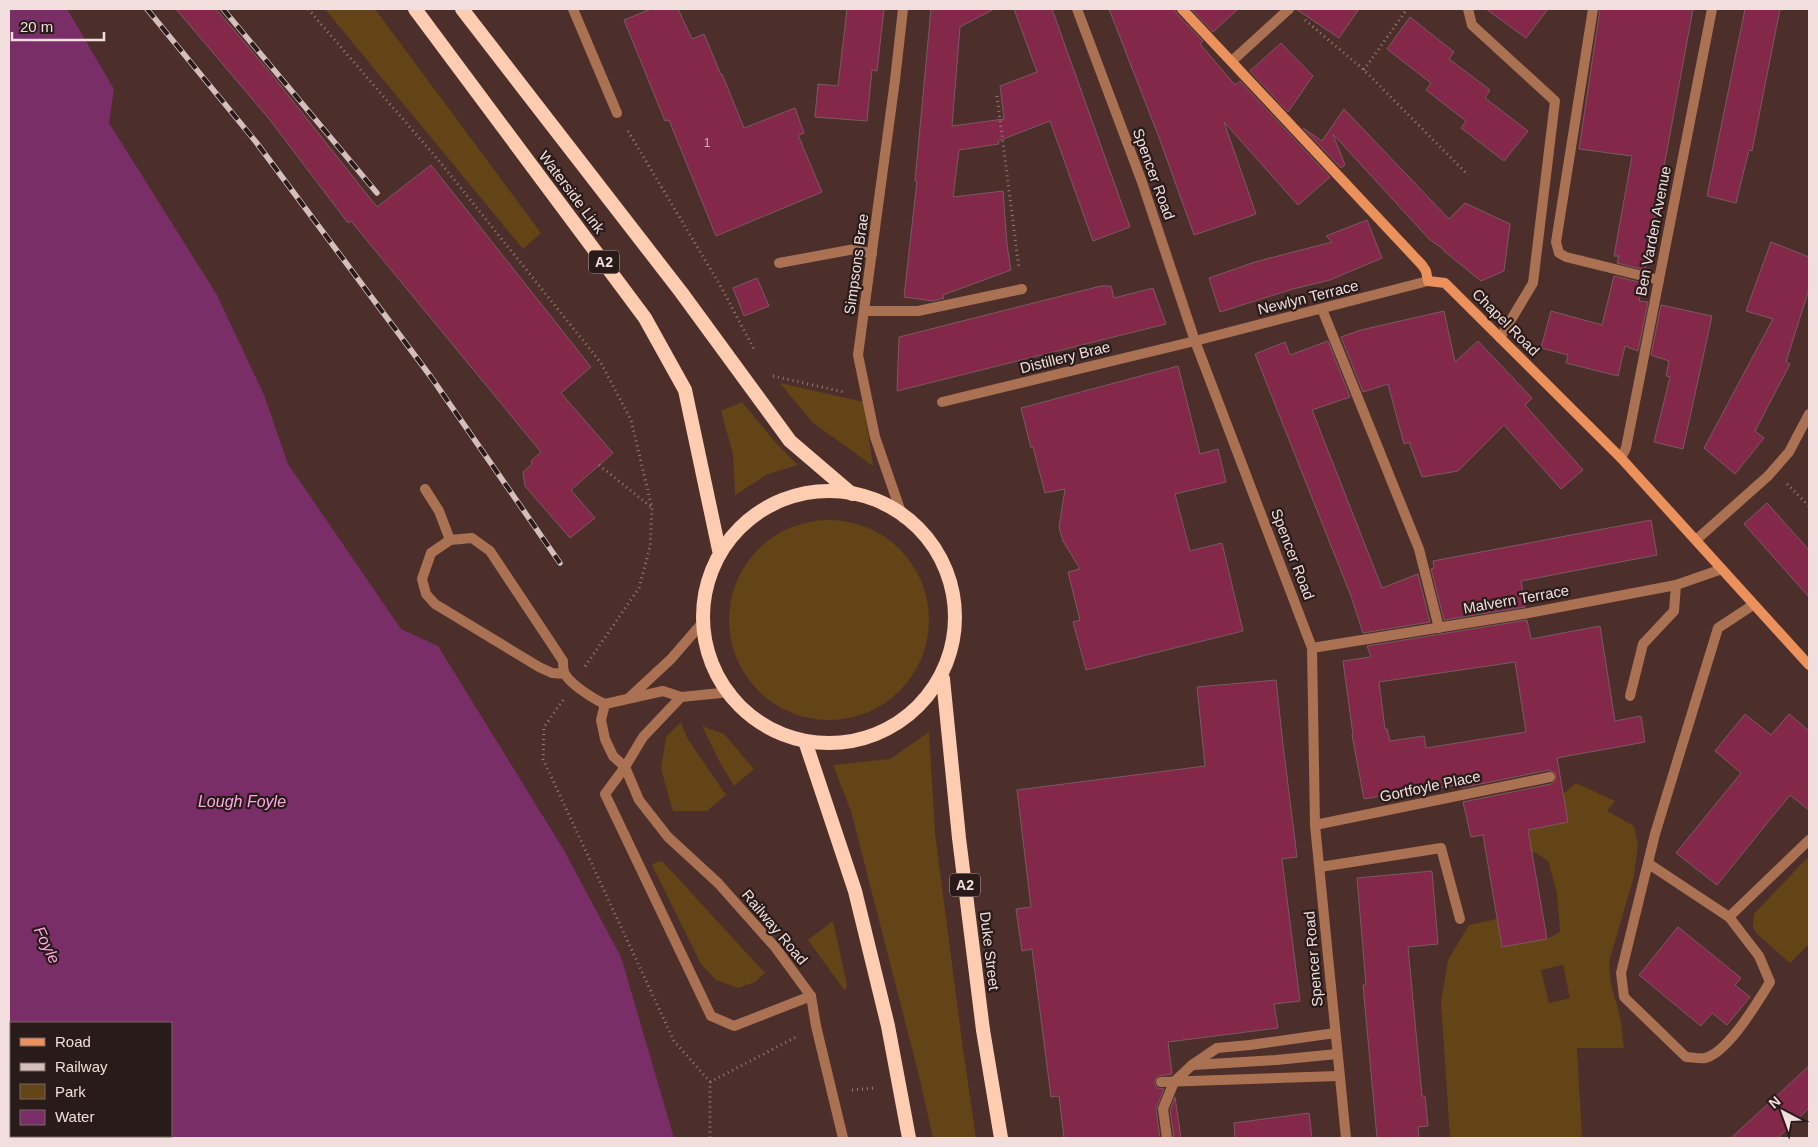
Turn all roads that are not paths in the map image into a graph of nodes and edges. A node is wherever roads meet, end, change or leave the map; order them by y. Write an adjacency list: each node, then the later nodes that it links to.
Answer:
1 (416, 9): 30 (highway, Waterside Link / A2)
2 (462, 9): 26 (highway, Waterside Link / A2)
3 (573, 9): 12 (street)
4 (903, 9): 13 (street, Simpsons Brae)
5 (1077, 9): 21 (street, Spencer Road)
6 (1182, 9): 11 (main road)
7 (1289, 9): 11 (street)
8 (1468, 9): 20 (street)
9 (1593, 9): 15 (street)
10 (1712, 9): 15 (street, Ben Varden Avenue)
11 (1232, 61): 16 (main road)
12 (617, 113)
13 (872, 254): 14 (street); 19 (street, Simpsons Brae)
14 (779, 263)
15 (1659, 280): 24 (street, Ben Varden Avenue)
16 (1428, 281): 18 (street, Newlyn Terrace); 20 (main road, Chapel Road)
17 (1022, 289): 19 (street)
18 (1322, 309): 21 (street, Newlyn Terrace); 35 (street)
19 (864, 311): 27 (street, Simpsons Brae)
20 (1500, 338): 24 (main road, Chapel Road)
21 (1195, 341): 22 (street, Distillery Brae); 36 (street, Spencer Road)
22 (942, 402)
23 (1809, 414): 29 (street)
24 (1621, 458): 29 (main road, Chapel Road)
25 (425, 489): 28 (street)
26 (852, 494): 27 (highway, A2); 30 (highway, A2)
27 (904, 518): 39 (highway, A2)
28 (450, 540): 38 (street); 38 (street)
29 (1696, 540): 31 (main road, Chapel Road)
30 (720, 550): 34 (highway, A2)
31 (1722, 569): 32 (street, Malvern Terrace); 33 (main road, Chapel Road)
32 (1676, 585): 35 (street, Malvern Terrace); 41 (street)
33 (1754, 605): 37 (main road, Chapel Road); 50 (street)
34 (703, 622): 40 (highway, A2); 43 (street)
35 (1439, 628): 36 (street, Malvern Terrace)
36 (1312, 648): 48 (street, Spencer Road)
37 (1809, 665)
38 (565, 674): 44 (street)
39 (943, 678): 45 (highway, A2); 63 (highway, Duke Street / A2)
40 (731, 692): 42 (street); 45 (highway, A2)
41 (1630, 696)
42 (681, 697): 43 (street); 46 (street)
43 (629, 698): 44 (street)
44 (605, 704): 46 (street, Railway Road)
45 (805, 741): 62 (highway)
46 (625, 767): 54 (street, Railway Road); 54 (street)
47 (1550, 777): 48 (street, Gortfoyle Place)
48 (1315, 825): 51 (street, Spencer Road)
49 (1809, 840): 52 (street)
50 (1648, 864): 52 (street); 52 (street)
51 (1320, 867): 53 (street); 55 (street, Spencer Road)
52 (1729, 917)
53 (1460, 919)
54 (811, 996): 61 (street, Railway Road)
55 (1335, 1033): 56 (street, Spencer Road); 57 (street)
56 (1337, 1054): 57 (street); 58 (street, Spencer Road)
57 (1192, 1065): 60 (street)
58 (1339, 1076): 60 (street); 65 (street, Spencer Road)
59 (1161, 1082): 60 (street)
60 (1174, 1082): 64 (street)
61 (843, 1138)
62 (908, 1138)
63 (1001, 1138)
64 (1166, 1138)
65 (1346, 1138)

